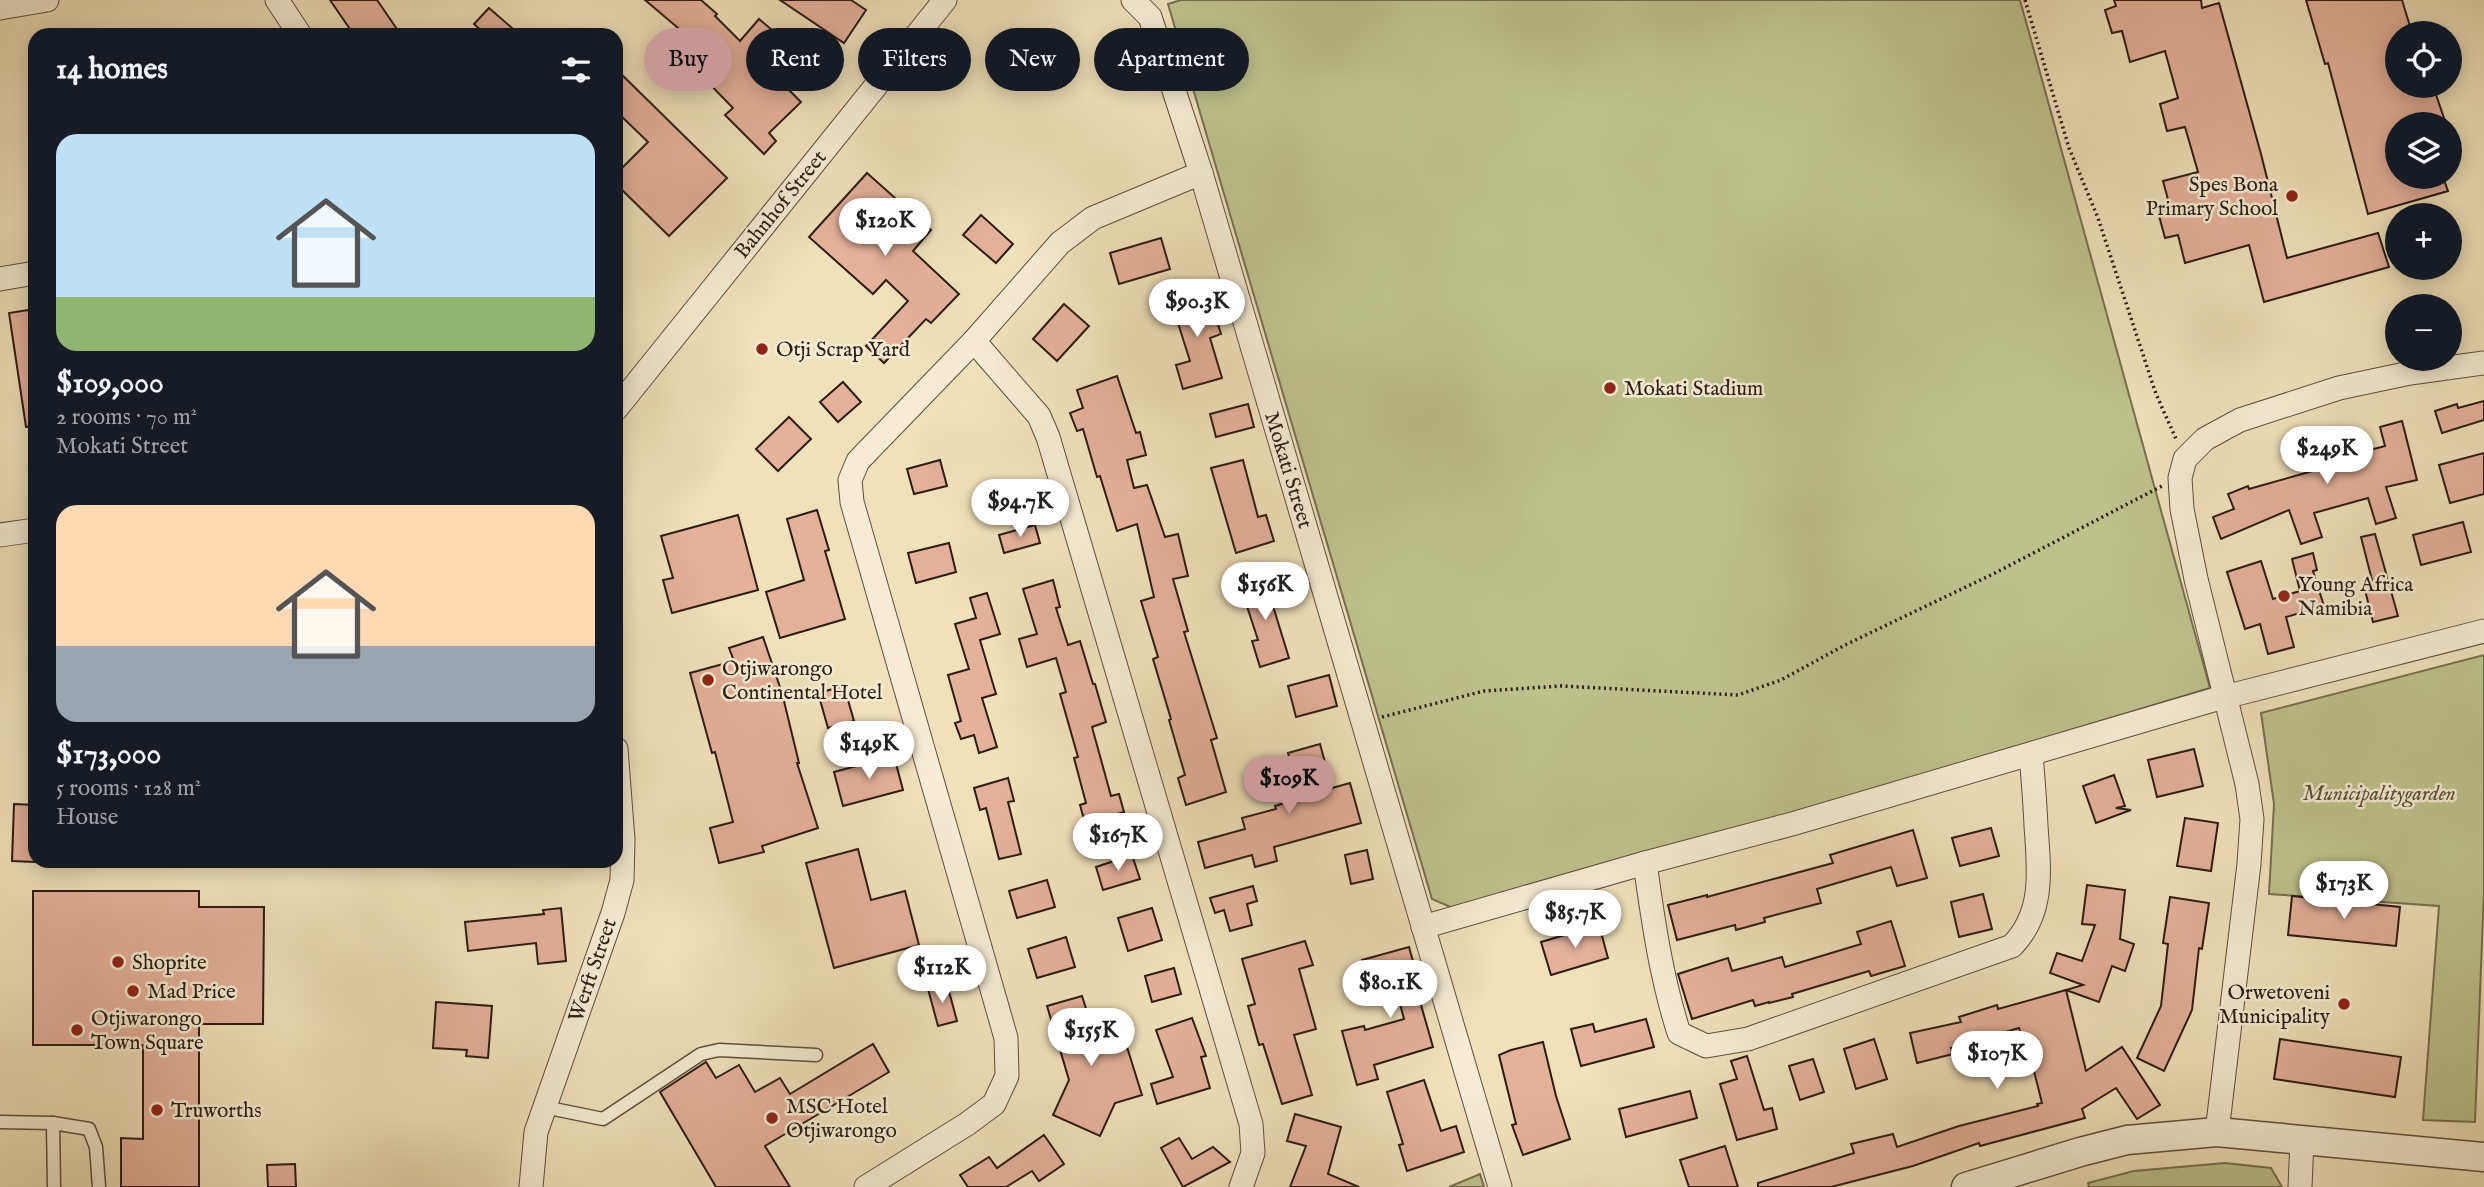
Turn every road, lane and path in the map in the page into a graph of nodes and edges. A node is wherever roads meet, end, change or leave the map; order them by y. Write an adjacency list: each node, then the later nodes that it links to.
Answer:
1 (47, 0): 6 (street)
2 (277, 0): 7 (street)
3 (945, 0): 13 (street, Bahnhof Street)
4 (1136, 0): 8 (street, Mokati Street)
5 (2025, 0): 14 (path)
6 (0, 8)
7 (295, 28)
8 (1201, 173): 11 (street); 19 (street, Mokati Street)
9 (28, 274): 10 (street)
10 (0, 279)
11 (974, 341): 35 (street); 36 (street)
12 (2484, 363): 14 (street)
13 (623, 400)
14 (2183, 468): 18 (street); 19 (path)
15 (28, 531): 16 (street)
16 (0, 535)
17 (2484, 631): 18 (street)
18 (2226, 696): 20 (street); 28 (street)
19 (1364, 722): 23 (street, Mokati Street)
20 (2031, 755): 21 (street); 21 (street)
21 (1645, 863): 23 (street)
22 (622, 868): 25 (street, Werft Street)
23 (1423, 927): 37 (street, Mokati Street)
24 (816, 1055): 25 (lane)
25 (544, 1107): 34 (street, Werft Street)
26 (0, 1122): 27 (lane)
27 (53, 1123): 32 (lane); 33 (lane)
28 (2217, 1132): 29 (street); 31 (street)
29 (2302, 1140): 30 (street); 38 (street)
30 (2484, 1157)
31 (1976, 1186)
32 (54, 1187)
33 (99, 1187)
34 (531, 1187)
35 (866, 1187)
36 (1241, 1187)
37 (1500, 1187)
38 (2300, 1187)

